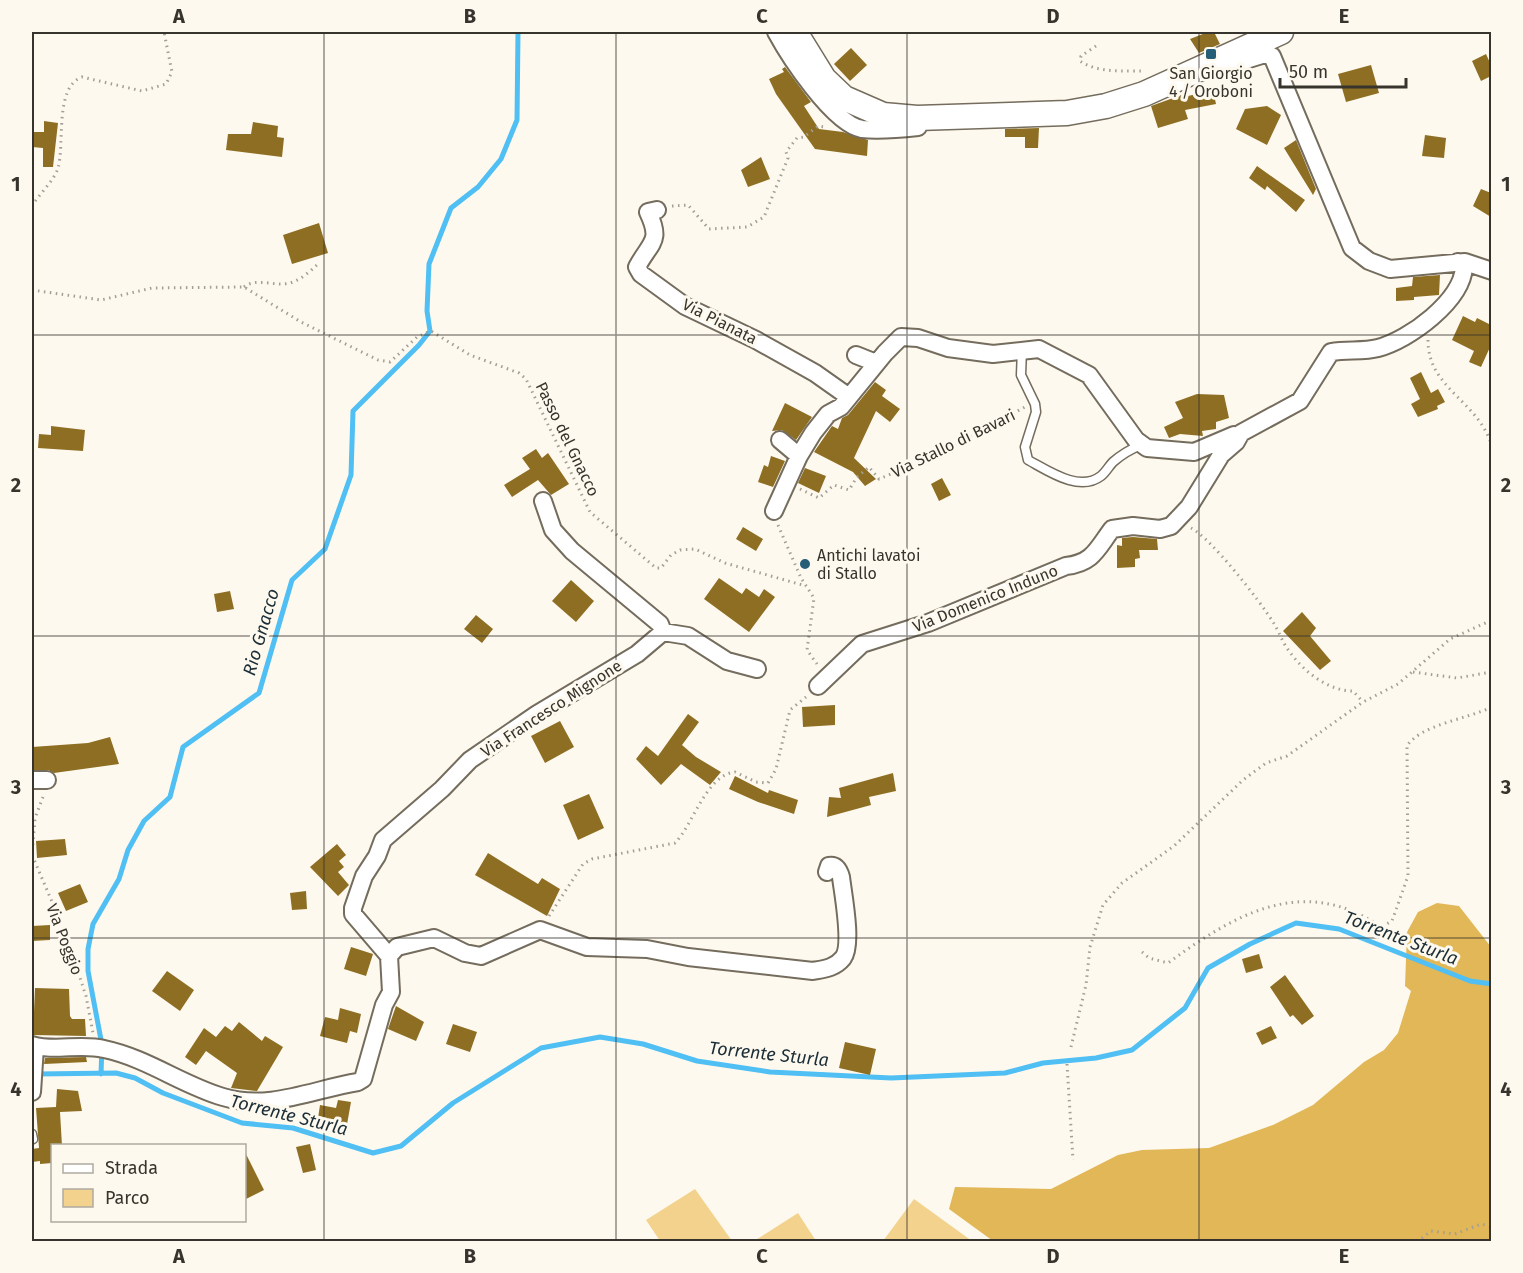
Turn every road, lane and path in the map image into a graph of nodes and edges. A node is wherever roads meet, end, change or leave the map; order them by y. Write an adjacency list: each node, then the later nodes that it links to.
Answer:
1 (164, 32): 10 (path)
2 (776, 32): 8 (street)
3 (795, 32): 8 (street)
4 (1281, 32): 6 (street)
5 (1096, 46): 7 (path)
6 (1226, 55): 8 (street); 12 (street)
7 (1156, 69)
8 (984, 115)
9 (828, 127): 11 (path)
10 (32, 206)
11 (657, 210): 21 (street, Via Pianata)
12 (1458, 262): 14 (street); 17 (street, Via Domenico Induno)
13 (318, 264): 15 (path)
14 (1491, 271)
15 (244, 287): 16 (path); 32 (path, Passo del Gnacco)
16 (32, 290)
17 (1439, 310): 23 (street, Via Domenico Induno); 26 (path)
18 (1022, 349): 20 (street); 22 (lane); 25 (street)
19 (856, 355): 20 (street)
20 (876, 363): 21 (street)
21 (849, 397): 27 (street)
22 (1034, 400): 25 (lane); 28 (path, Via Stallo di Bavari)
23 (1241, 433): 25 (street); 38 (street, Via Domenico Induno)
24 (780, 440): 27 (street)
25 (1141, 445)
26 (1491, 446)
27 (799, 456): 28 (street)
28 (787, 483): 30 (street)
29 (543, 501): 34 (street)
30 (774, 511): 32 (path)
31 (1182, 529): 39 (path)
32 (806, 586): 38 (path)
33 (1491, 620): 36 (path)
34 (663, 632): 35 (street); 45 (street, Via Francesco Mignone)
35 (757, 669)
36 (1413, 672): 37 (path); 39 (path)
37 (1491, 672)
38 (824, 681): 43 (path)
39 (1364, 702): 46 (path)
40 (1491, 707): 44 (path)
41 (39, 780): 47 (path, Via Poggio)
42 (827, 872): 43 (street)
43 (540, 930): 45 (street)
44 (1142, 952)
45 (389, 956): 47 (street)
46 (1071, 1047)
47 (100, 1048): 48 (street)
48 (34, 1052): 50 (street)
49 (1067, 1064): 51 (path)
50 (32, 1090)
51 (1073, 1160)
52 (1491, 1227): 53 (path)
53 (1417, 1242)

